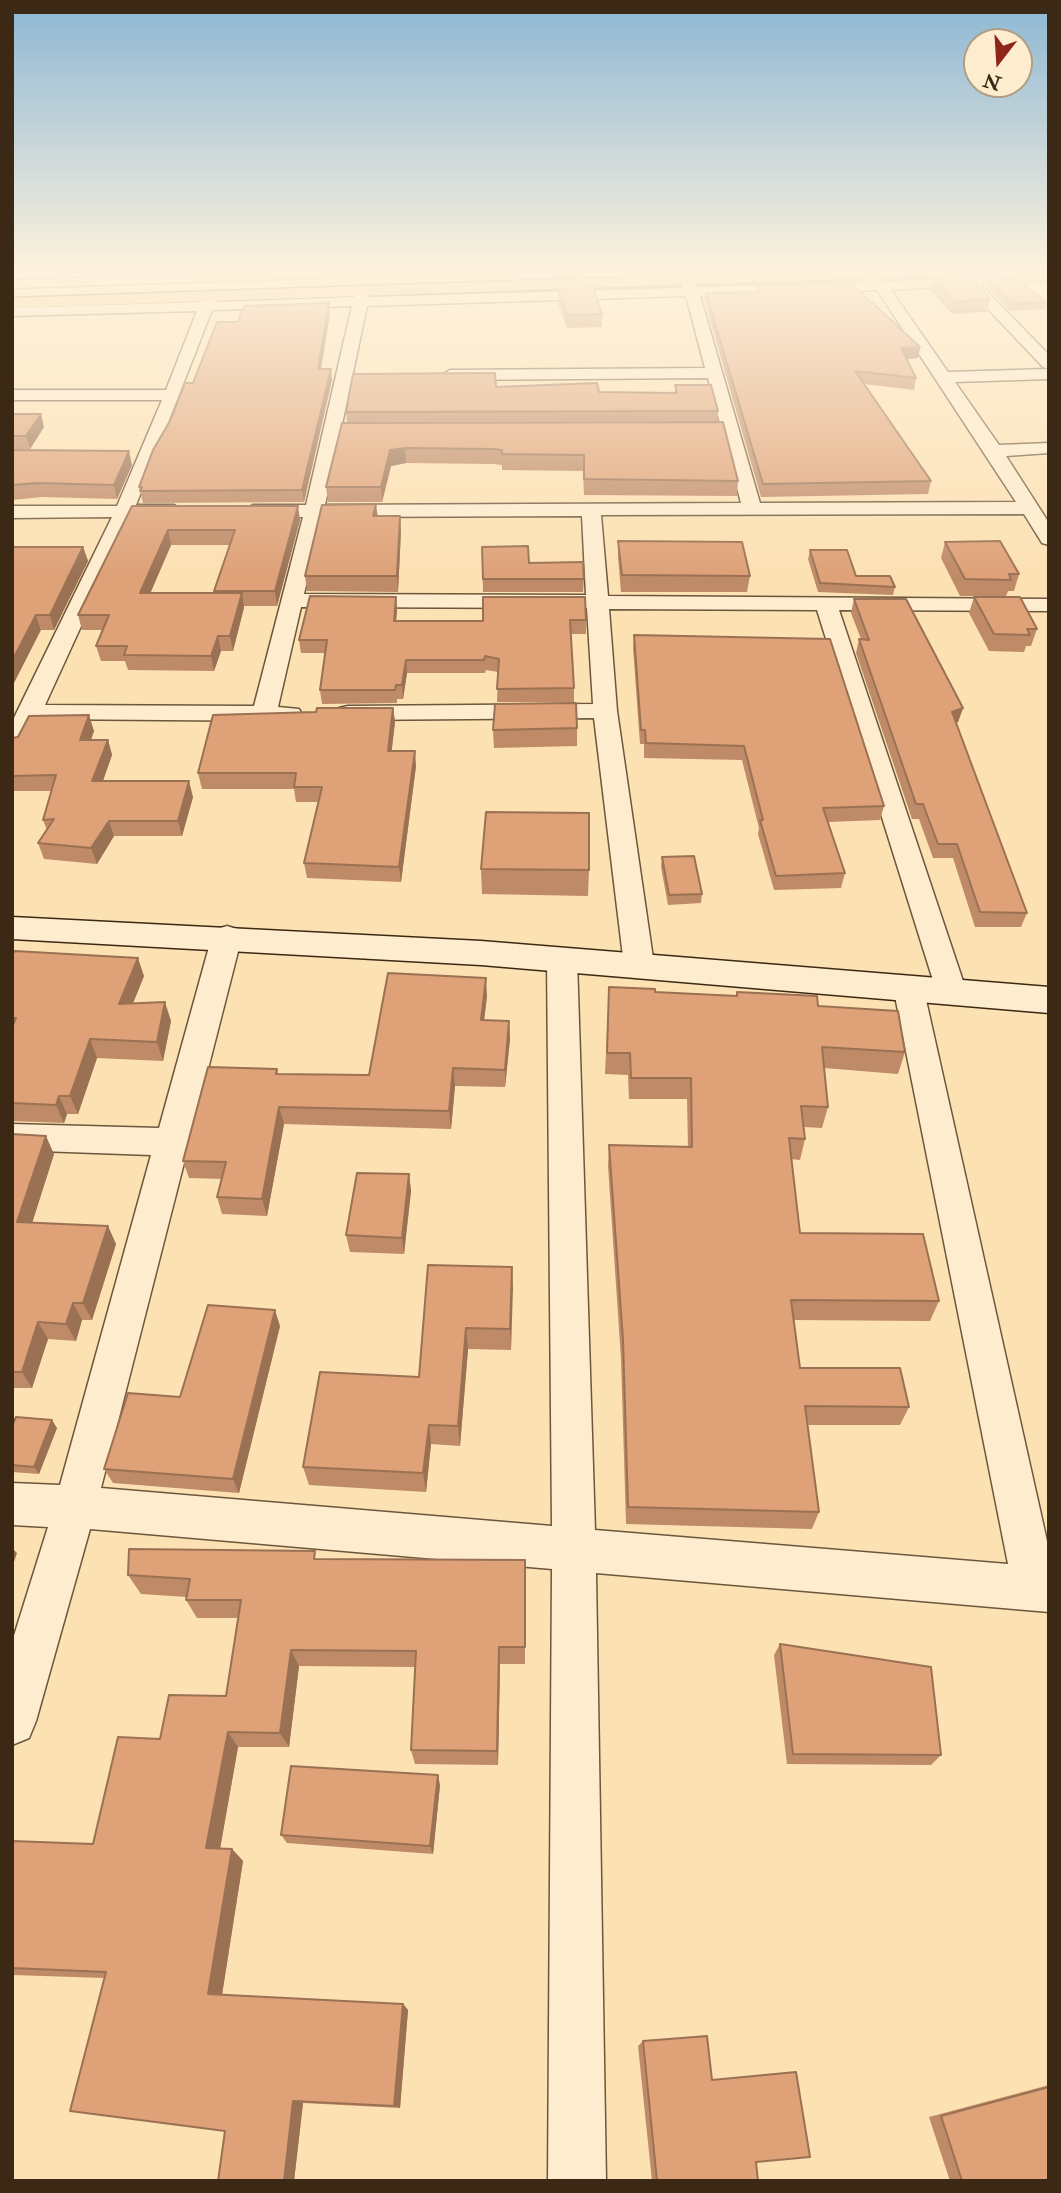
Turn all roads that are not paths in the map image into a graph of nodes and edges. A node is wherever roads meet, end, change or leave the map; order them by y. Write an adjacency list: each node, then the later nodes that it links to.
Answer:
1 (182, 372): 9 (street)
2 (353, 372): 19 (street)
3 (941, 372): 7 (street)
4 (712, 373): 6 (street); 12 (street)
5 (1049, 374): 7 (street)
6 (428, 375)
7 (944, 377): 11 (street)
8 (12, 395): 9 (street)
9 (173, 395): 15 (street)
10 (1049, 448): 11 (street)
11 (994, 451): 13 (street)
12 (752, 508): 13 (street); 14 (street)
13 (1030, 508): 20 (street)
14 (591, 509): 19 (street); 22 (street)
15 (124, 511): 16 (street); 18 (street); 26 (street)
16 (191, 511)
17 (232, 511): 19 (street)
18 (12, 512)
19 (312, 512): 21 (street)
20 (1049, 539)
21 (292, 600): 22 (street); 27 (street)
22 (596, 603): 23 (street); 25 (street)
23 (826, 605): 24 (street); 34 (street)
24 (1049, 605)
25 (605, 711): 27 (street); 32 (street)
26 (30, 712): 27 (street); 28 (street)
27 (264, 714)
28 (12, 746)
29 (12, 928): 30 (street)
30 (227, 936): 31 (street); 37 (street)
31 (562, 959): 32 (street); 40 (street)
32 (639, 965): 33 (street)
33 (909, 991): 34 (street); 41 (street)
34 (953, 993): 35 (street)
35 (1049, 1000)
36 (12, 1137): 37 (street)
37 (172, 1142): 39 (street)
38 (12, 1504): 39 (street)
39 (75, 1507): 40 (street); 42 (street)
40 (574, 1550): 41 (street); 43 (street)
41 (1042, 1590)
42 (12, 1721)
43 (577, 2181)

